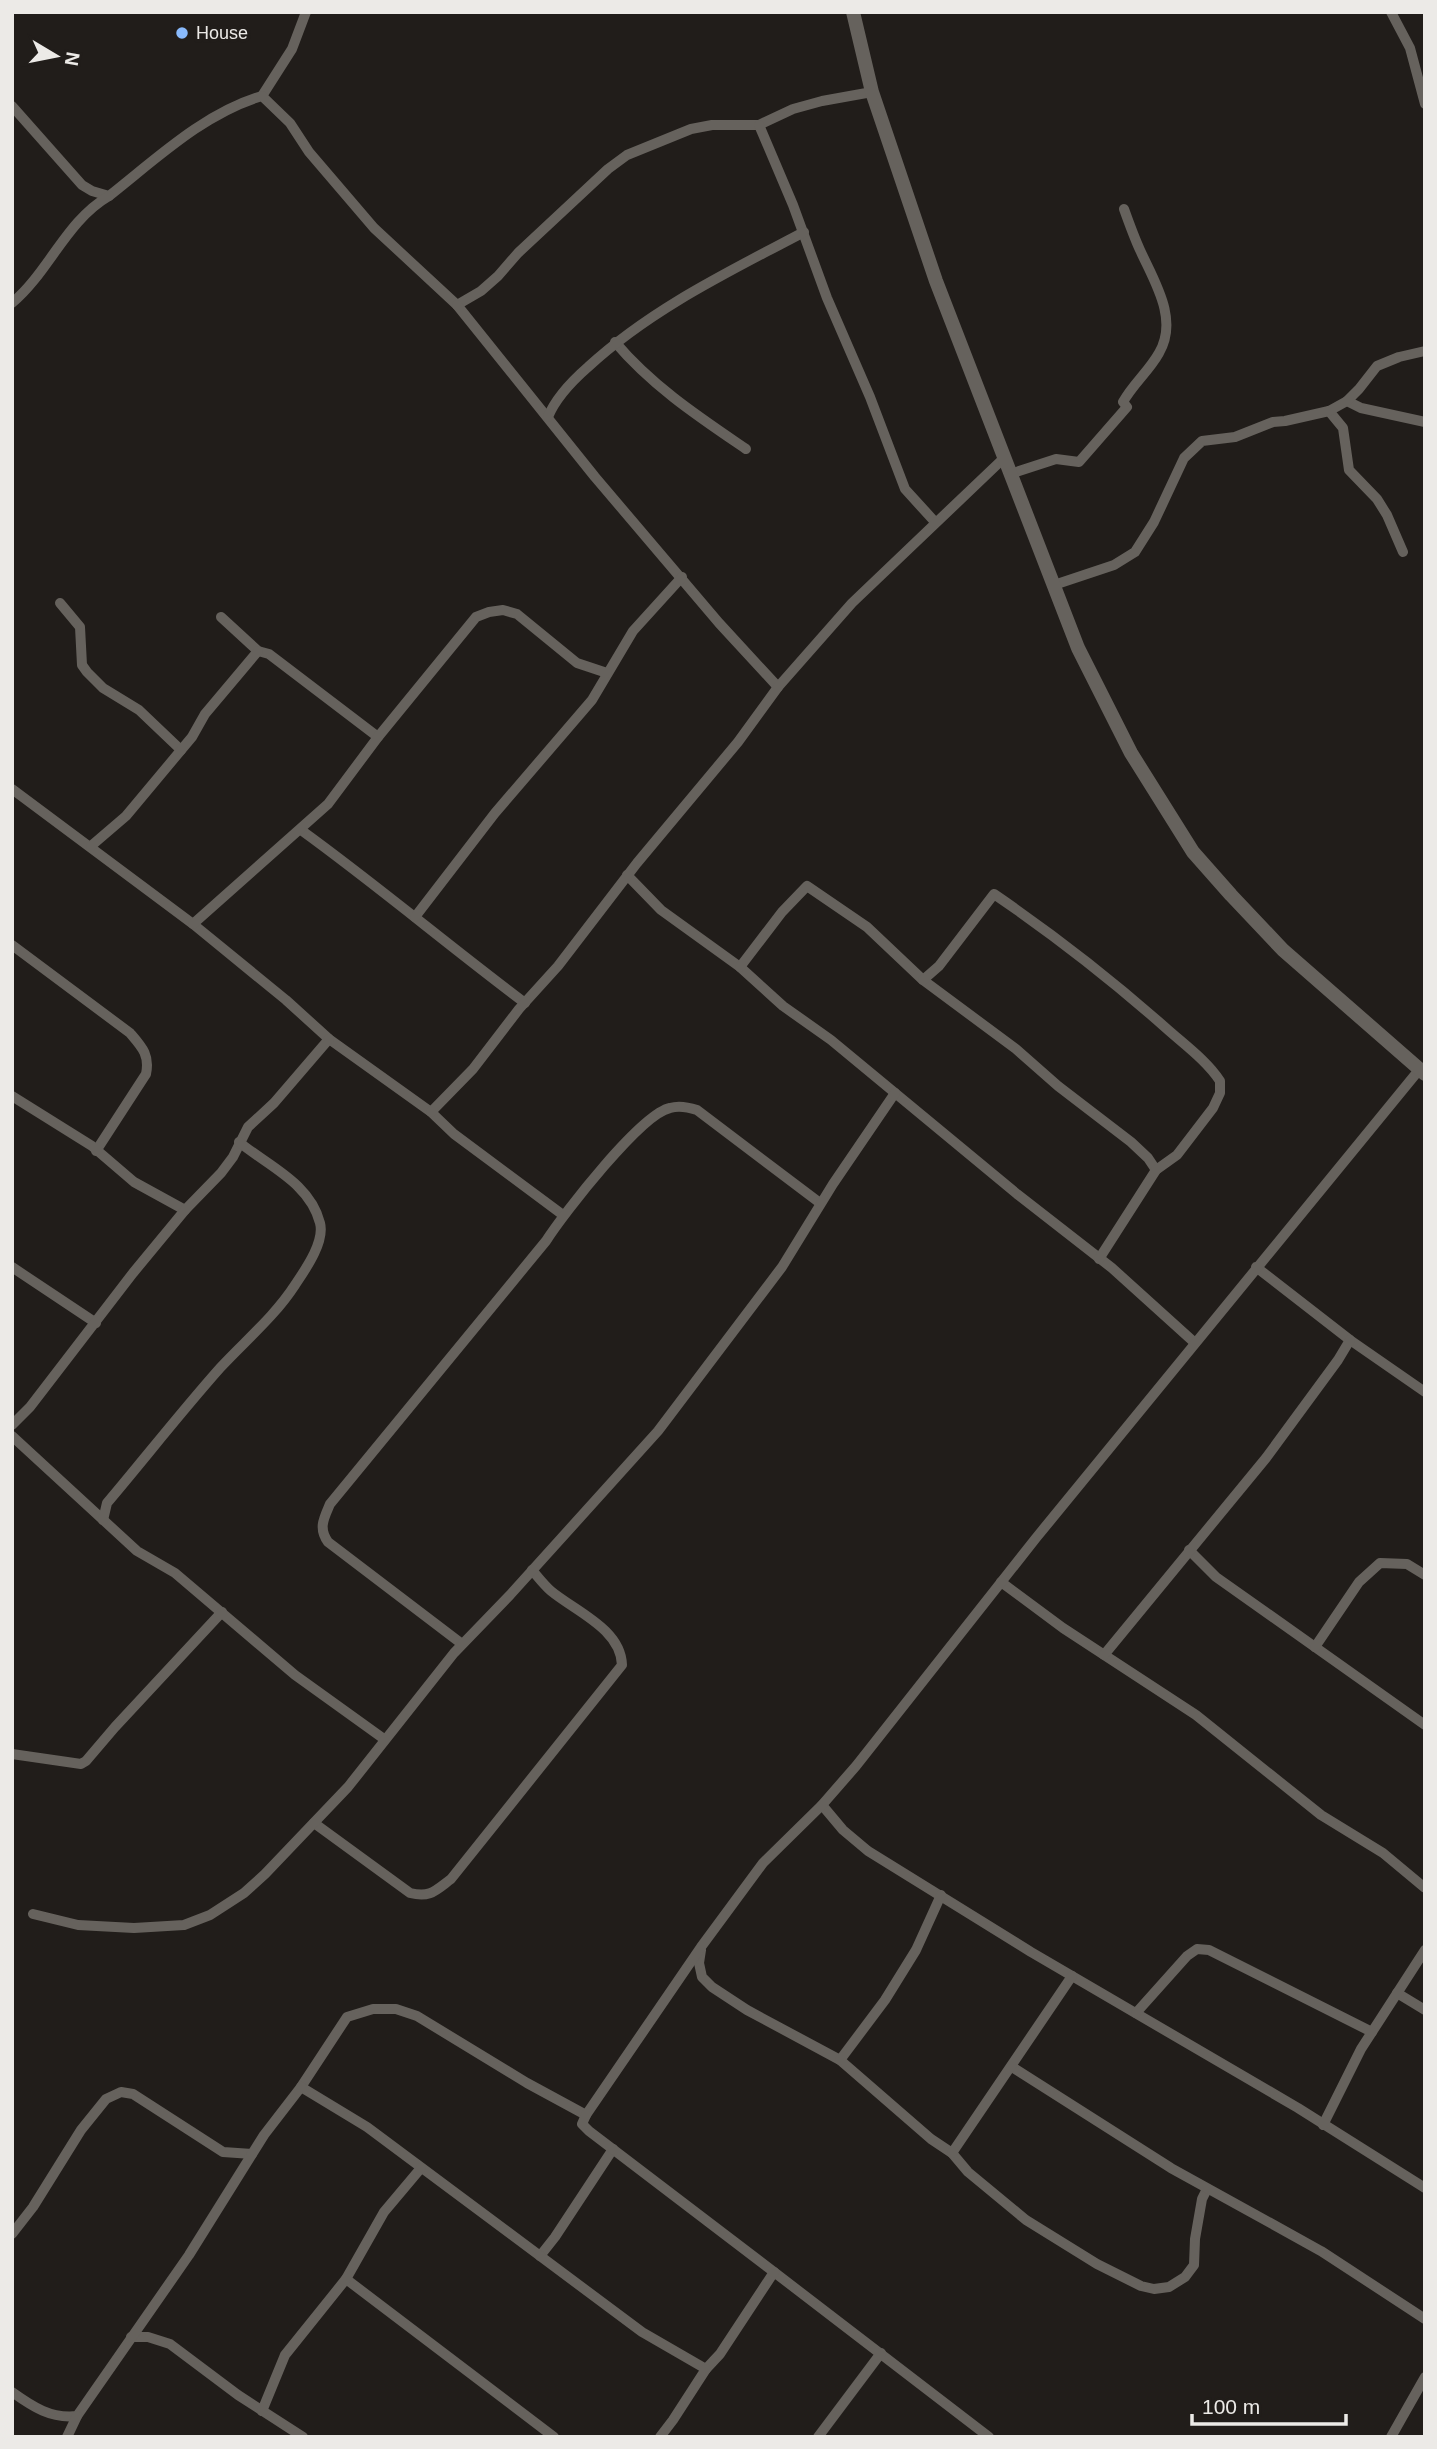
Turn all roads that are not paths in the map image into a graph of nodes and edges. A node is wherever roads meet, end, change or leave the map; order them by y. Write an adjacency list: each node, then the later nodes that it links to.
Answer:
1 (306, 12): 5 (street)
2 (853, 12): 4 (main road)
3 (1391, 12): 6 (street)
4 (872, 92): 8 (street); 21 (main road)
5 (262, 96): 9 (street); 13 (street)
6 (1425, 104)
7 (12, 106): 9 (street)
8 (759, 125): 11 (street); 13 (street)
9 (109, 196): 12 (street)
10 (1124, 209): 22 (street)
11 (804, 232): 14 (street); 23 (street)
12 (12, 303)
13 (457, 304): 18 (street)
14 (615, 342): 18 (street); 20 (street)
15 (1425, 351): 16 (street)
16 (1348, 401): 17 (street); 19 (street)
17 (1329, 411): 24 (street); 26 (street)
18 (548, 417): 25 (street)
19 (1425, 422)
20 (746, 449)
21 (1004, 458): 22 (main road); 23 (street)
22 (1010, 474): 26 (main road)
23 (935, 522): 31 (street)
24 (1404, 552)
25 (682, 577): 30 (street); 31 (street)
26 (1054, 585): 45 (main road)
27 (60, 603): 33 (street)
28 (220, 617): 29 (street)
29 (258, 651): 32 (street); 33 (street)
30 (607, 673): 32 (street); 38 (street)
31 (778, 687): 37 (street)
32 (378, 737): 35 (street)
33 (181, 750): 36 (street)
34 (12, 789): 36 (street)
35 (301, 830): 38 (street); 39 (street)
36 (91, 846): 39 (street)
37 (627, 875): 41 (street); 43 (street)
38 (415, 917): 43 (street)
39 (193, 924): 44 (street)
40 (12, 945): 50 (street)
41 (740, 967): 42 (street); 46 (street)
42 (923, 980): 51 (street); 51 (street)
43 (525, 1003): 48 (street)
44 (329, 1039): 48 (street); 49 (street)
45 (1422, 1072): 57 (street)
46 (895, 1093): 52 (street); 55 (street)
47 (12, 1096): 50 (street)
48 (431, 1112): 54 (street)
49 (239, 1142): 53 (street); 64 (street)
50 (96, 1151): 53 (street)
51 (1156, 1170): 55 (street)
52 (821, 1203): 54 (street); 66 (street)
53 (185, 1210): 58 (street)
54 (563, 1215): 70 (street)
55 (1099, 1259): 60 (street)
56 (12, 1267): 58 (street)
57 (1256, 1267): 59 (street); 60 (street)
58 (96, 1323): 62 (street)
59 (1349, 1340): 61 (street); 65 (street)
60 (1195, 1343): 68 (street)
61 (1425, 1392)
62 (12, 1425)
63 (12, 1436): 64 (street)
64 (103, 1520): 69 (street)
65 (1189, 1550): 71 (street); 72 (street)
66 (532, 1570): 70 (street); 77 (street)
67 (1425, 1575): 71 (street)
68 (1001, 1582): 72 (street); 76 (street)
69 (222, 1612): 74 (street); 75 (street)
70 (462, 1644): 74 (street)
71 (1315, 1647): 73 (street)
72 (1104, 1655): 78 (street)
73 (1425, 1725)
74 (384, 1739): 77 (street)
75 (12, 1754)
76 (822, 1805): 79 (street); 81 (street)
77 (314, 1823): 80 (street)
78 (1425, 1888)
79 (941, 1895): 83 (street); 88 (street)
80 (33, 1914)
81 (701, 1947): 88 (street); 91 (street)
82 (1425, 1950): 84 (street)
83 (1072, 1976): 86 (street); 89 (street)
84 (1397, 1993): 85 (street); 87 (street)
85 (1425, 2010)
86 (1136, 2013): 87 (street); 92 (street)
87 (1372, 2032): 92 (street)
88 (840, 2060): 95 (street)
89 (1012, 2067): 95 (street); 98 (street)
90 (300, 2087): 91 (street); 94 (street); 96 (street)
91 (586, 2115): 93 (street)
92 (1323, 2125): 97 (street)
93 (613, 2149): 100 (street); 101 (street)
94 (252, 2154): 99 (street); 104 (street)
95 (952, 2154): 98 (street)
96 (421, 2168): 100 (street); 102 (street)
97 (1425, 2188)
98 (1207, 2189): 103 (street)
99 (12, 2234)
100 (540, 2256): 106 (street)
101 (774, 2272): 105 (street); 106 (street)
102 (346, 2279): 109 (street); 113 (street)
103 (1425, 2319)
104 (131, 2337): 109 (street); 110 (street)
105 (881, 2353): 115 (street); 116 (street)
106 (706, 2369): 114 (street)
107 (1425, 2377): 117 (street)
108 (12, 2392): 110 (street)
109 (262, 2411): 112 (street)
110 (77, 2416): 111 (street)
111 (66, 2437)
112 (303, 2437)
113 (554, 2437)
114 (660, 2437)
115 (818, 2437)
116 (989, 2437)
117 (1391, 2437)

